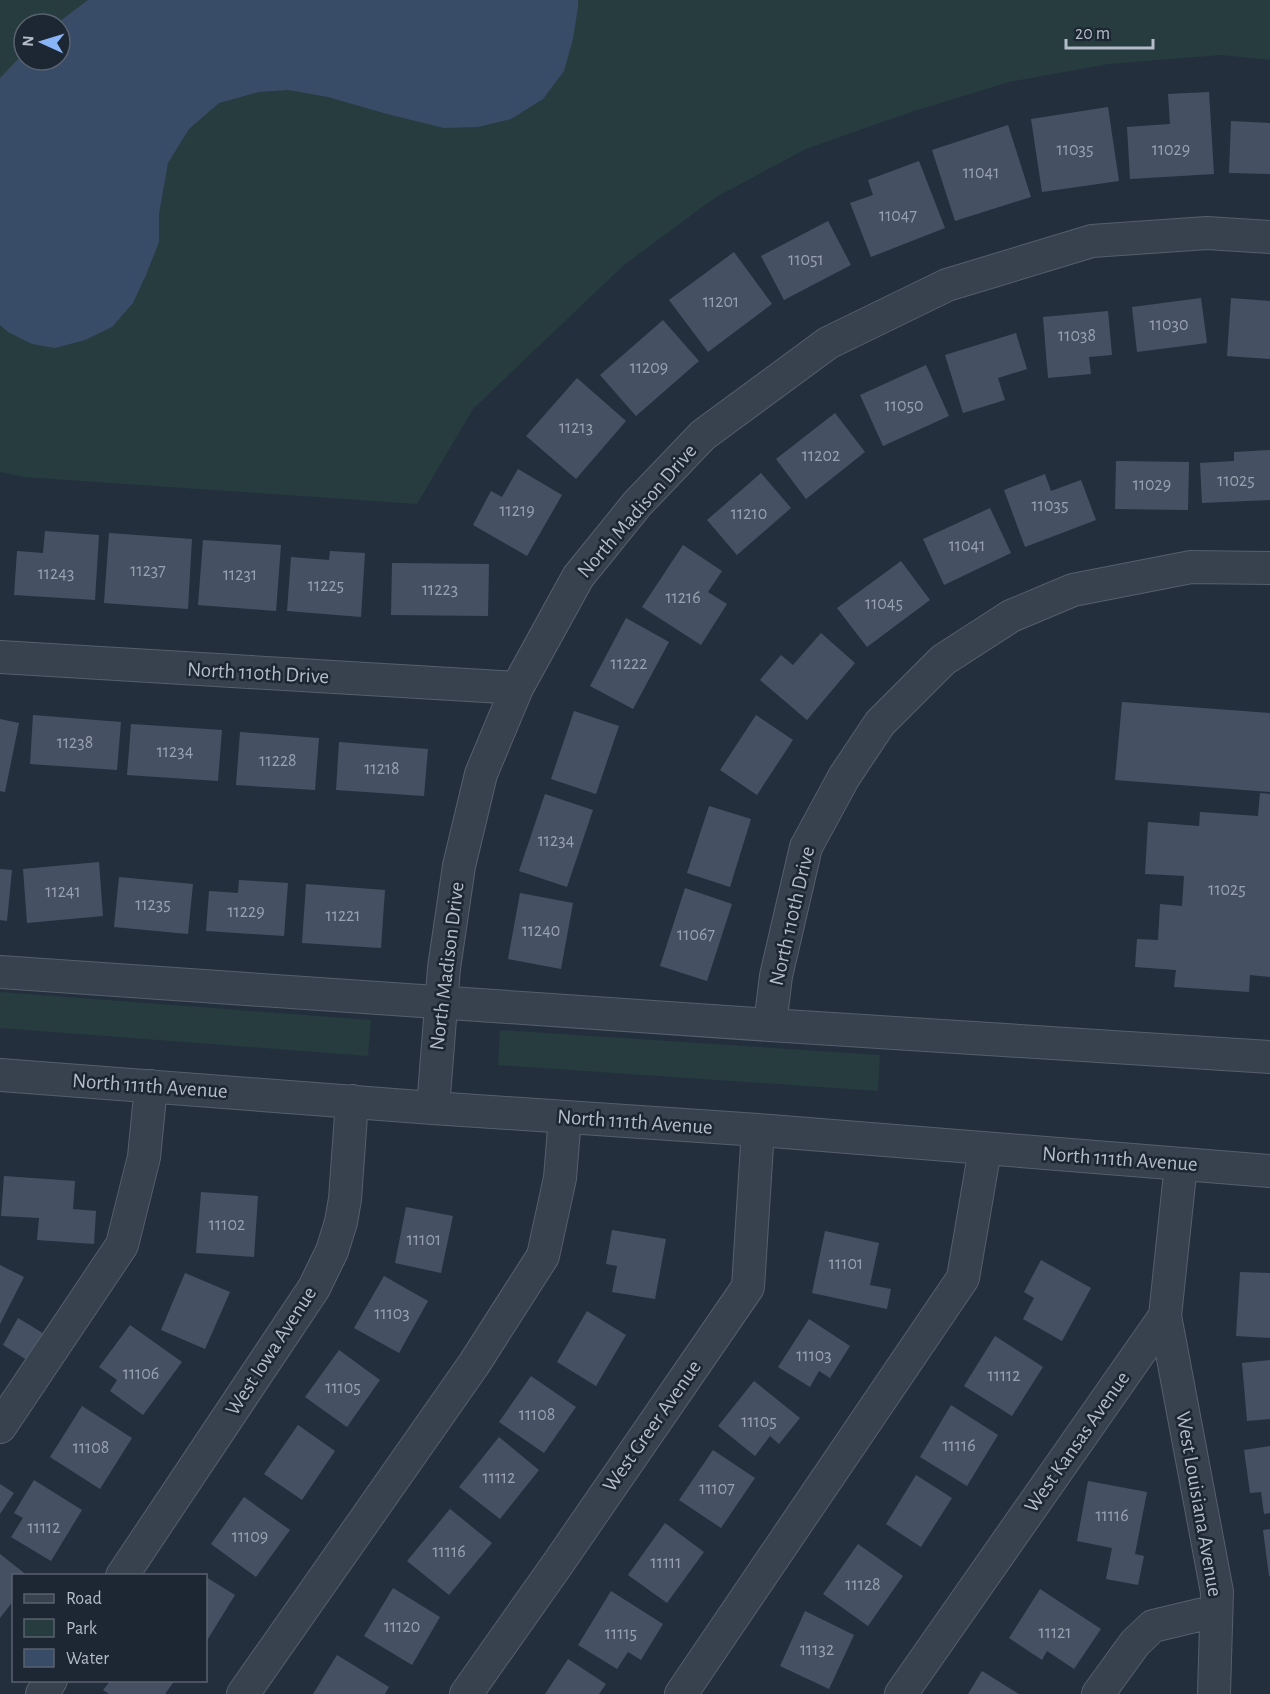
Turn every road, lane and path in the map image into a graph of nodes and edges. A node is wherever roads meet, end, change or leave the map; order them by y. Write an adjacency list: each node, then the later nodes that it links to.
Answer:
1 (1270, 237): 4 (street, North Madison Drive)
2 (1270, 568): 7 (street, North 110th Drive)
3 (0, 657): 4 (street, North 110th Drive)
4 (517, 688): 6 (street, North Madison Drive)
5 (0, 972): 6 (street)
6 (441, 1002): 7 (street); 12 (street, North Madison Drive)
7 (770, 1025): 8 (street)
8 (1270, 1057)
9 (0, 1075): 10 (street, North 111th Avenue)
10 (151, 1086): 11 (street, North 111th Avenue); 19 (street)
11 (352, 1101): 12 (street, North 111th Avenue); 20 (street, West Iowa Avenue)
12 (433, 1108): 13 (street, North 111th Avenue)
13 (565, 1117): 14 (street, North 111th Avenue); 22 (street)
14 (758, 1130): 15 (street, North 111th Avenue); 23 (street, West Greer Avenue)
15 (985, 1149): 16 (street, North 111th Avenue); 24 (street)
16 (1181, 1164): 17 (street, North 111th Avenue); 18 (street, West Kansas Avenue)
17 (1270, 1171)
18 (1165, 1316): 21 (street, West Louisiana Avenue); 25 (street, West Kansas Avenue)
19 (0, 1426)
20 (123, 1574)
21 (1216, 1611): 26 (street); 27 (street, West Louisiana Avenue)
22 (243, 1694)
23 (466, 1694)
24 (681, 1694)
25 (901, 1694)
26 (1098, 1694)
27 (1214, 1694)

